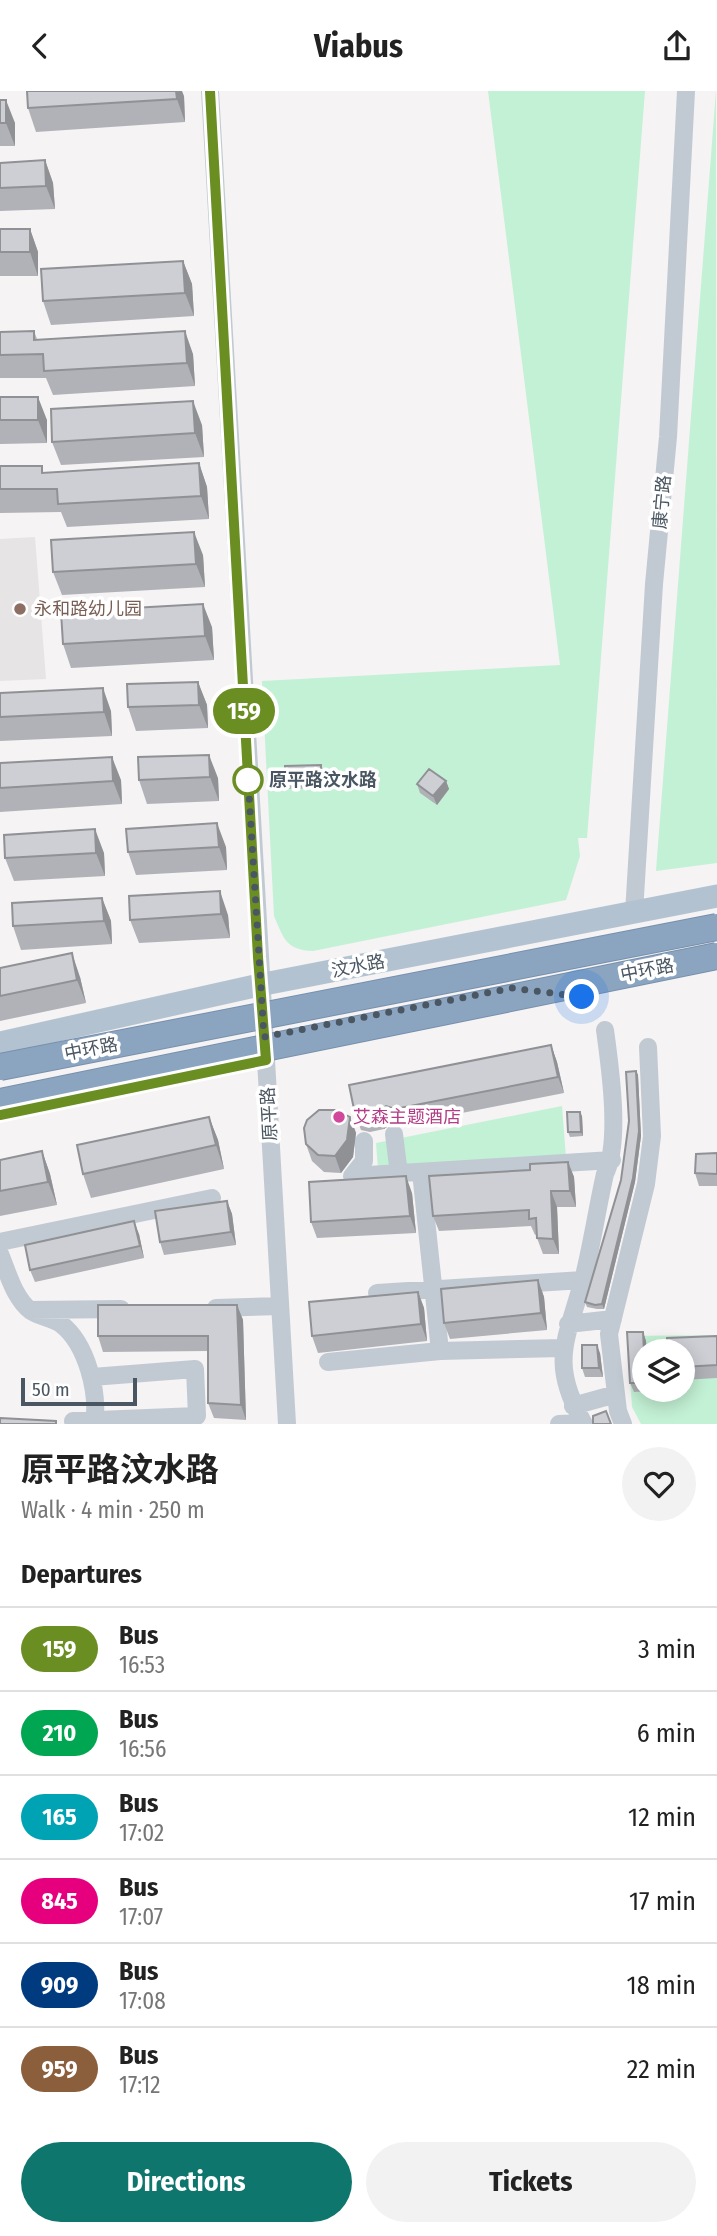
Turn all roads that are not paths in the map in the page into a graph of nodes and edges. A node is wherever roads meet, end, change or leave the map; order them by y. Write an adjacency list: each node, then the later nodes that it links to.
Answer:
1 (210, 91): 10 (street, 原平路)
2 (686, 91): 4 (street, 康宁路)
3 (717, 896): 4 (main road, 汶水路)
4 (634, 913): 10 (main road, 汶水路)
5 (717, 927): 17 (highway, 中环路, bridge)
6 (717, 936): 14 (main road)
7 (717, 948): 11 (main road)
8 (717, 956): 20 (highway, 中环路, bridge)
9 (717, 969): 12 (main road)
10 (260, 985): 14 (street, 原平路); 15 (main road, 汶水路)
11 (512, 988): 12 (main road); 14 (main road)
12 (582, 997): 14 (main road)
13 (606, 1030): 24 (street)
14 (264, 1040): 18 (main road); 19 (main road); 21 (main road); 33 (street, 原平路)
15 (0, 1043)
16 (648, 1047): 37 (street)
17 (0, 1067)
18 (0, 1077)
19 (0, 1092)
20 (0, 1102)
21 (0, 1115)
22 (394, 1134): 26 (street)
23 (363, 1140): 26 (street)
24 (612, 1160): 25 (street); 30 (street)
25 (421, 1172): 26 (street); 31 (street)
26 (399, 1174)
27 (212, 1198): 28 (street)
28 (0, 1242)
29 (0, 1254): 36 (street)
30 (583, 1280): 31 (street); 38 (street)
31 (435, 1288): 32 (street); 40 (street)
32 (377, 1293)
33 (280, 1307): 34 (street); 48 (street, 原平路)
34 (198, 1308)
35 (142, 1309): 36 (street)
36 (30, 1310): 42 (street)
37 (613, 1319): 38 (street); 43 (street)
38 (568, 1324): 39 (street)
39 (562, 1348): 40 (street); 44 (street)
40 (440, 1351): 41 (street)
41 (328, 1362)
42 (92, 1377): 46 (street); 46 (street)
43 (616, 1394): 44 (street); 50 (street)
44 (573, 1406): 47 (street)
45 (73, 1421): 46 (street)
46 (94, 1422)
47 (584, 1423): 49 (street)
48 (287, 1424)
49 (559, 1424)
50 (623, 1424)

